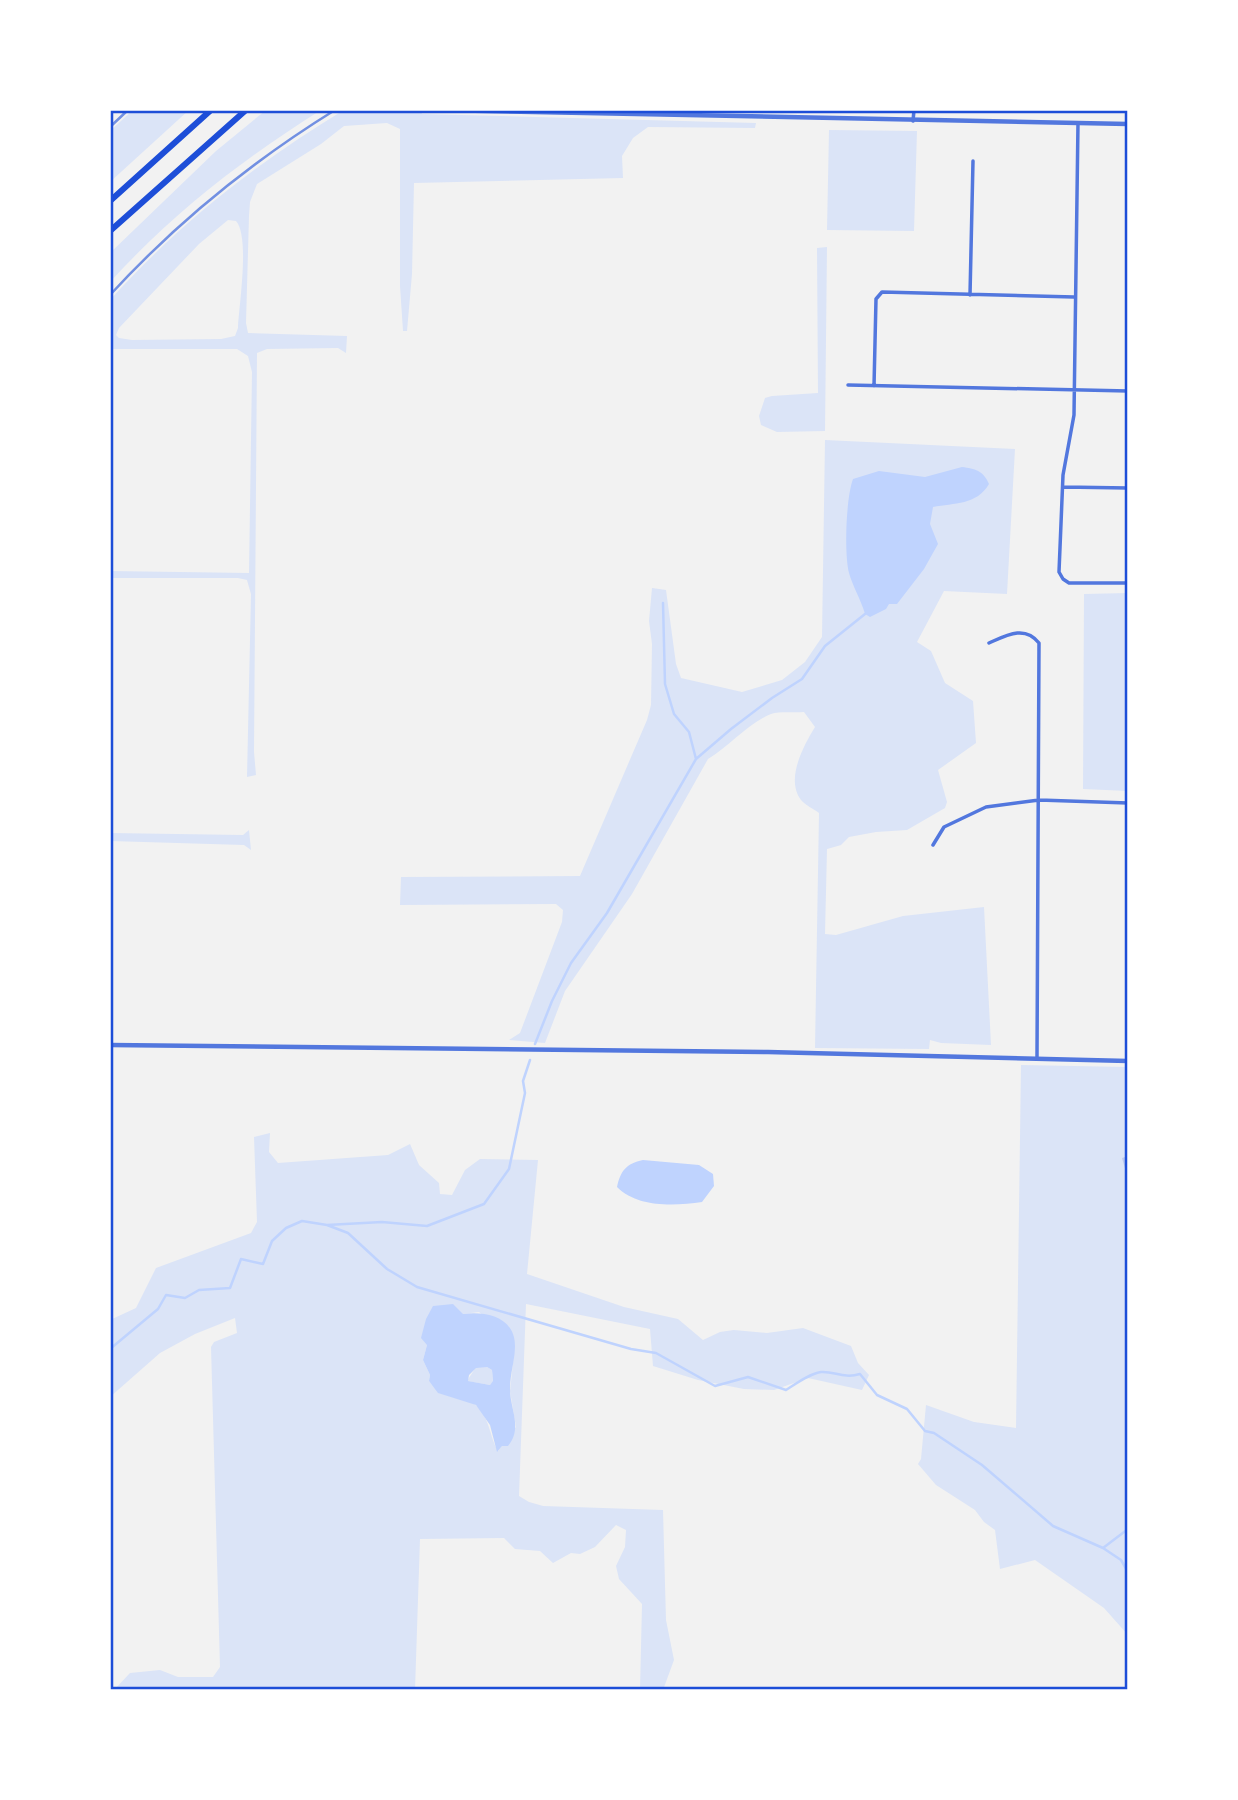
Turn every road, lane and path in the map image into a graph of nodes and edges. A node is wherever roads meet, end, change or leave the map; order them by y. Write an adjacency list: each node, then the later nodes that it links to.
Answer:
1 (211, 110): 10 (highway)
2 (246, 110): 11 (highway)
3 (440, 110): 5 (street)
4 (914, 110): 6 (street)
5 (588, 112): 6 (street)
6 (914, 121): 7 (street)
7 (1078, 123): 8 (street); 13 (street)
8 (1128, 124)
9 (973, 161): 12 (street)
10 (110, 201)
11 (110, 231)
12 (970, 295): 13 (street); 15 (street)
13 (1075, 297): 16 (street)
14 (848, 385): 15 (street)
15 (874, 386): 16 (street)
16 (1074, 391): 17 (street); 18 (street)
17 (1128, 391)
18 (1062, 487): 19 (street); 20 (street)
19 (1128, 488)
20 (1128, 583)
21 (989, 643): 22 (street)
22 (1040, 800): 23 (street); 24 (street); 26 (street)
23 (1128, 803)
24 (933, 845)
25 (110, 1045): 26 (street)
26 (1037, 1057): 27 (street)
27 (1128, 1060)

